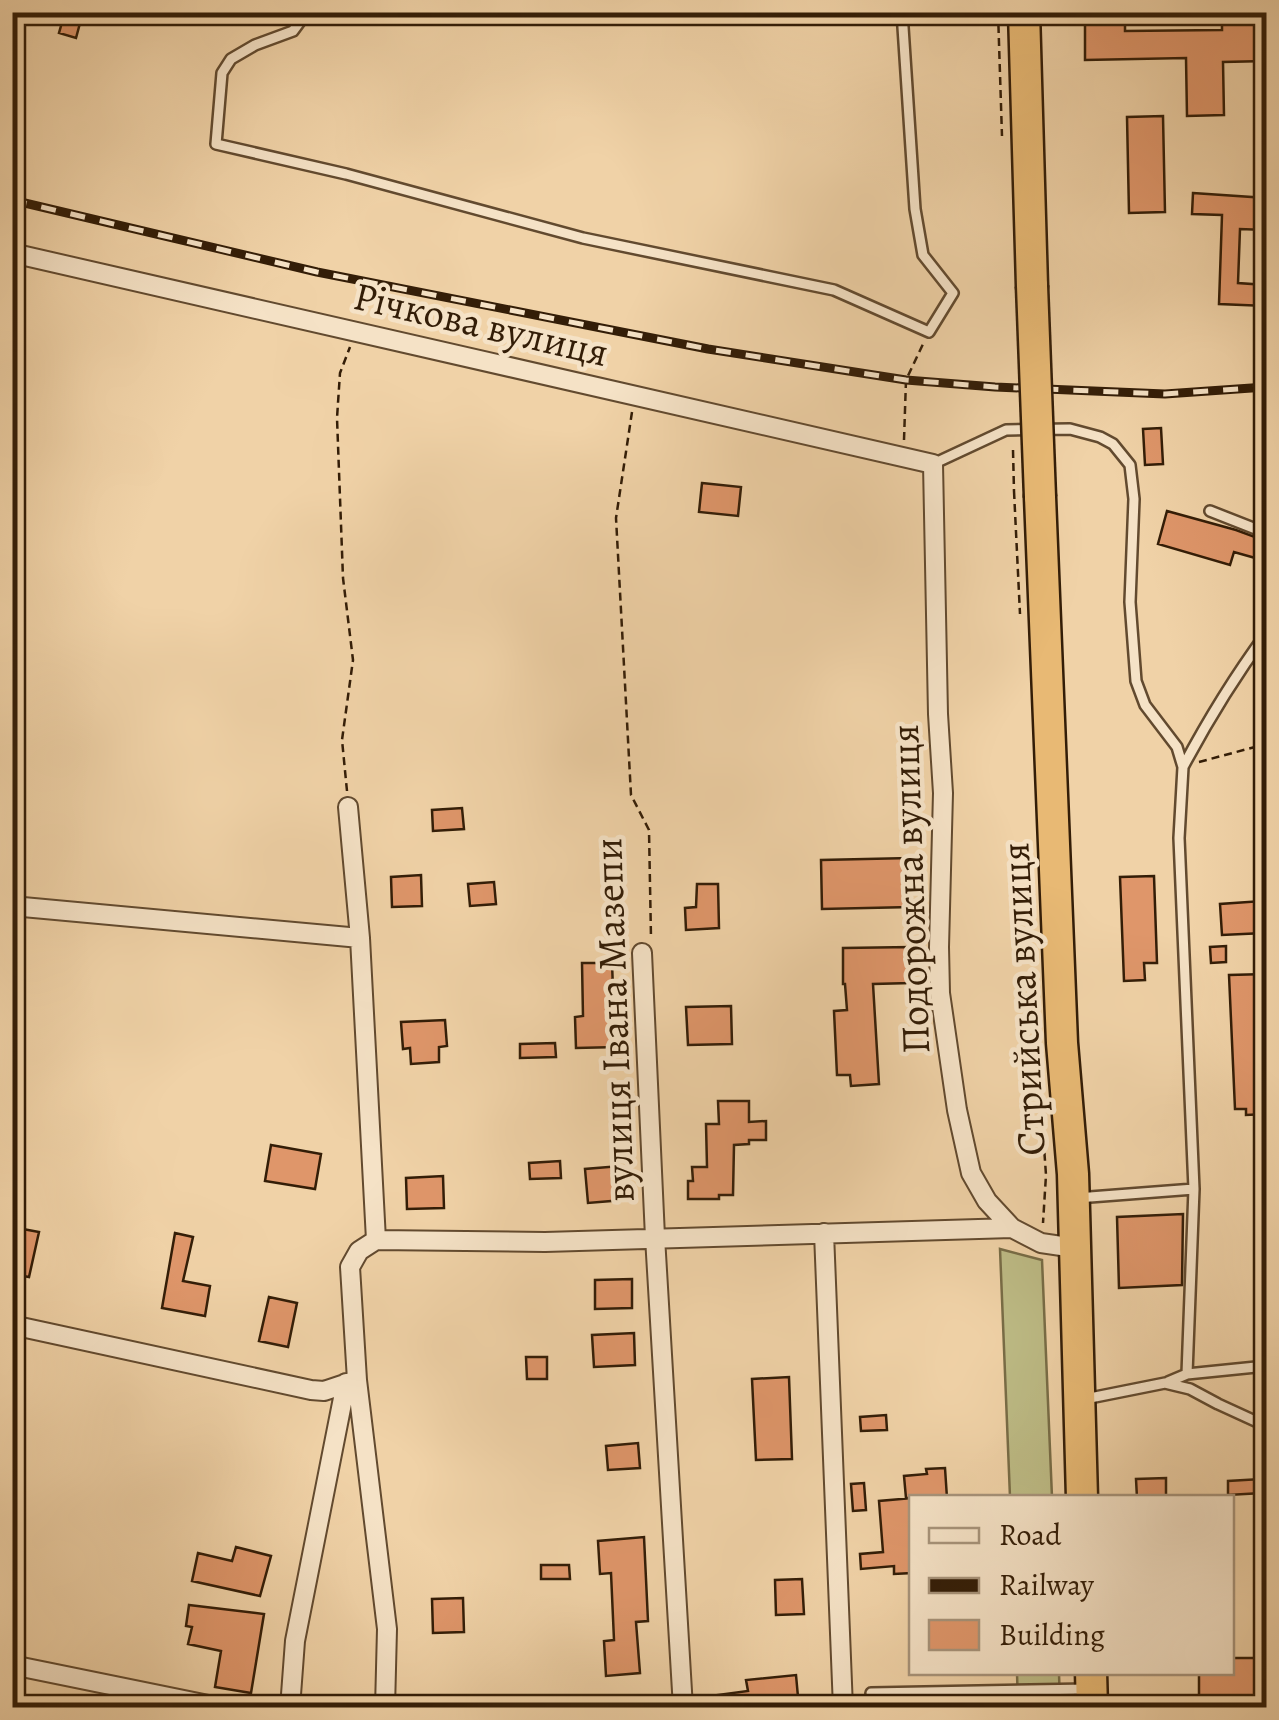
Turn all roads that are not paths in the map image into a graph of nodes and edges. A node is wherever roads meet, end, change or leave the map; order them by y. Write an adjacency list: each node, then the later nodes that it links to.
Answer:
1 (306, 12): 2 (lane)
2 (902, 12)
3 (1024, 12): 15 (highway, Стрийська вулиця, bridge)
4 (12, 253): 5 (street, Річкова вулиця)
5 (934, 464): 9 (lane); 16 (street, Подорожна вулиця)
6 (1210, 511): 7 (lane)
7 (1266, 534)
8 (1266, 634): 9 (lane)
9 (1184, 766): 14 (lane)
10 (348, 807): 12 (street)
11 (12, 906): 12 (street)
12 (360, 938): 19 (street)
13 (642, 954): 18 (street, вулиця Івана Мазепи)
14 (1194, 1189): 15 (lane); 23 (lane)
15 (1072, 1198): 20 (highway, Стрийська вулиця)
16 (1012, 1228): 17 (street); 20 (street, Подорожна вулиця)
17 (824, 1233): 18 (street); 36 (street)
18 (655, 1238): 19 (street); 35 (street, вулиця Івана Мазепи)
19 (376, 1240): 24 (street)
20 (1075, 1248): 26 (highway, Стрийська вулиця)
21 (12, 1325): 24 (street)
22 (1266, 1366): 23 (lane)
23 (1187, 1374): 25 (lane)
24 (352, 1381): 33 (street); 34 (street)
25 (1165, 1383): 26 (lane); 27 (lane)
26 (1080, 1400): 28 (highway, Стрийська вулиця)
27 (1266, 1426)
28 (1082, 1495)
29 (12, 1666): 32 (street)
30 (1092, 1690): 31 (lane)
31 (871, 1692)
32 (222, 1708)
33 (290, 1708)
34 (385, 1708)
35 (683, 1708)
36 (842, 1708)

